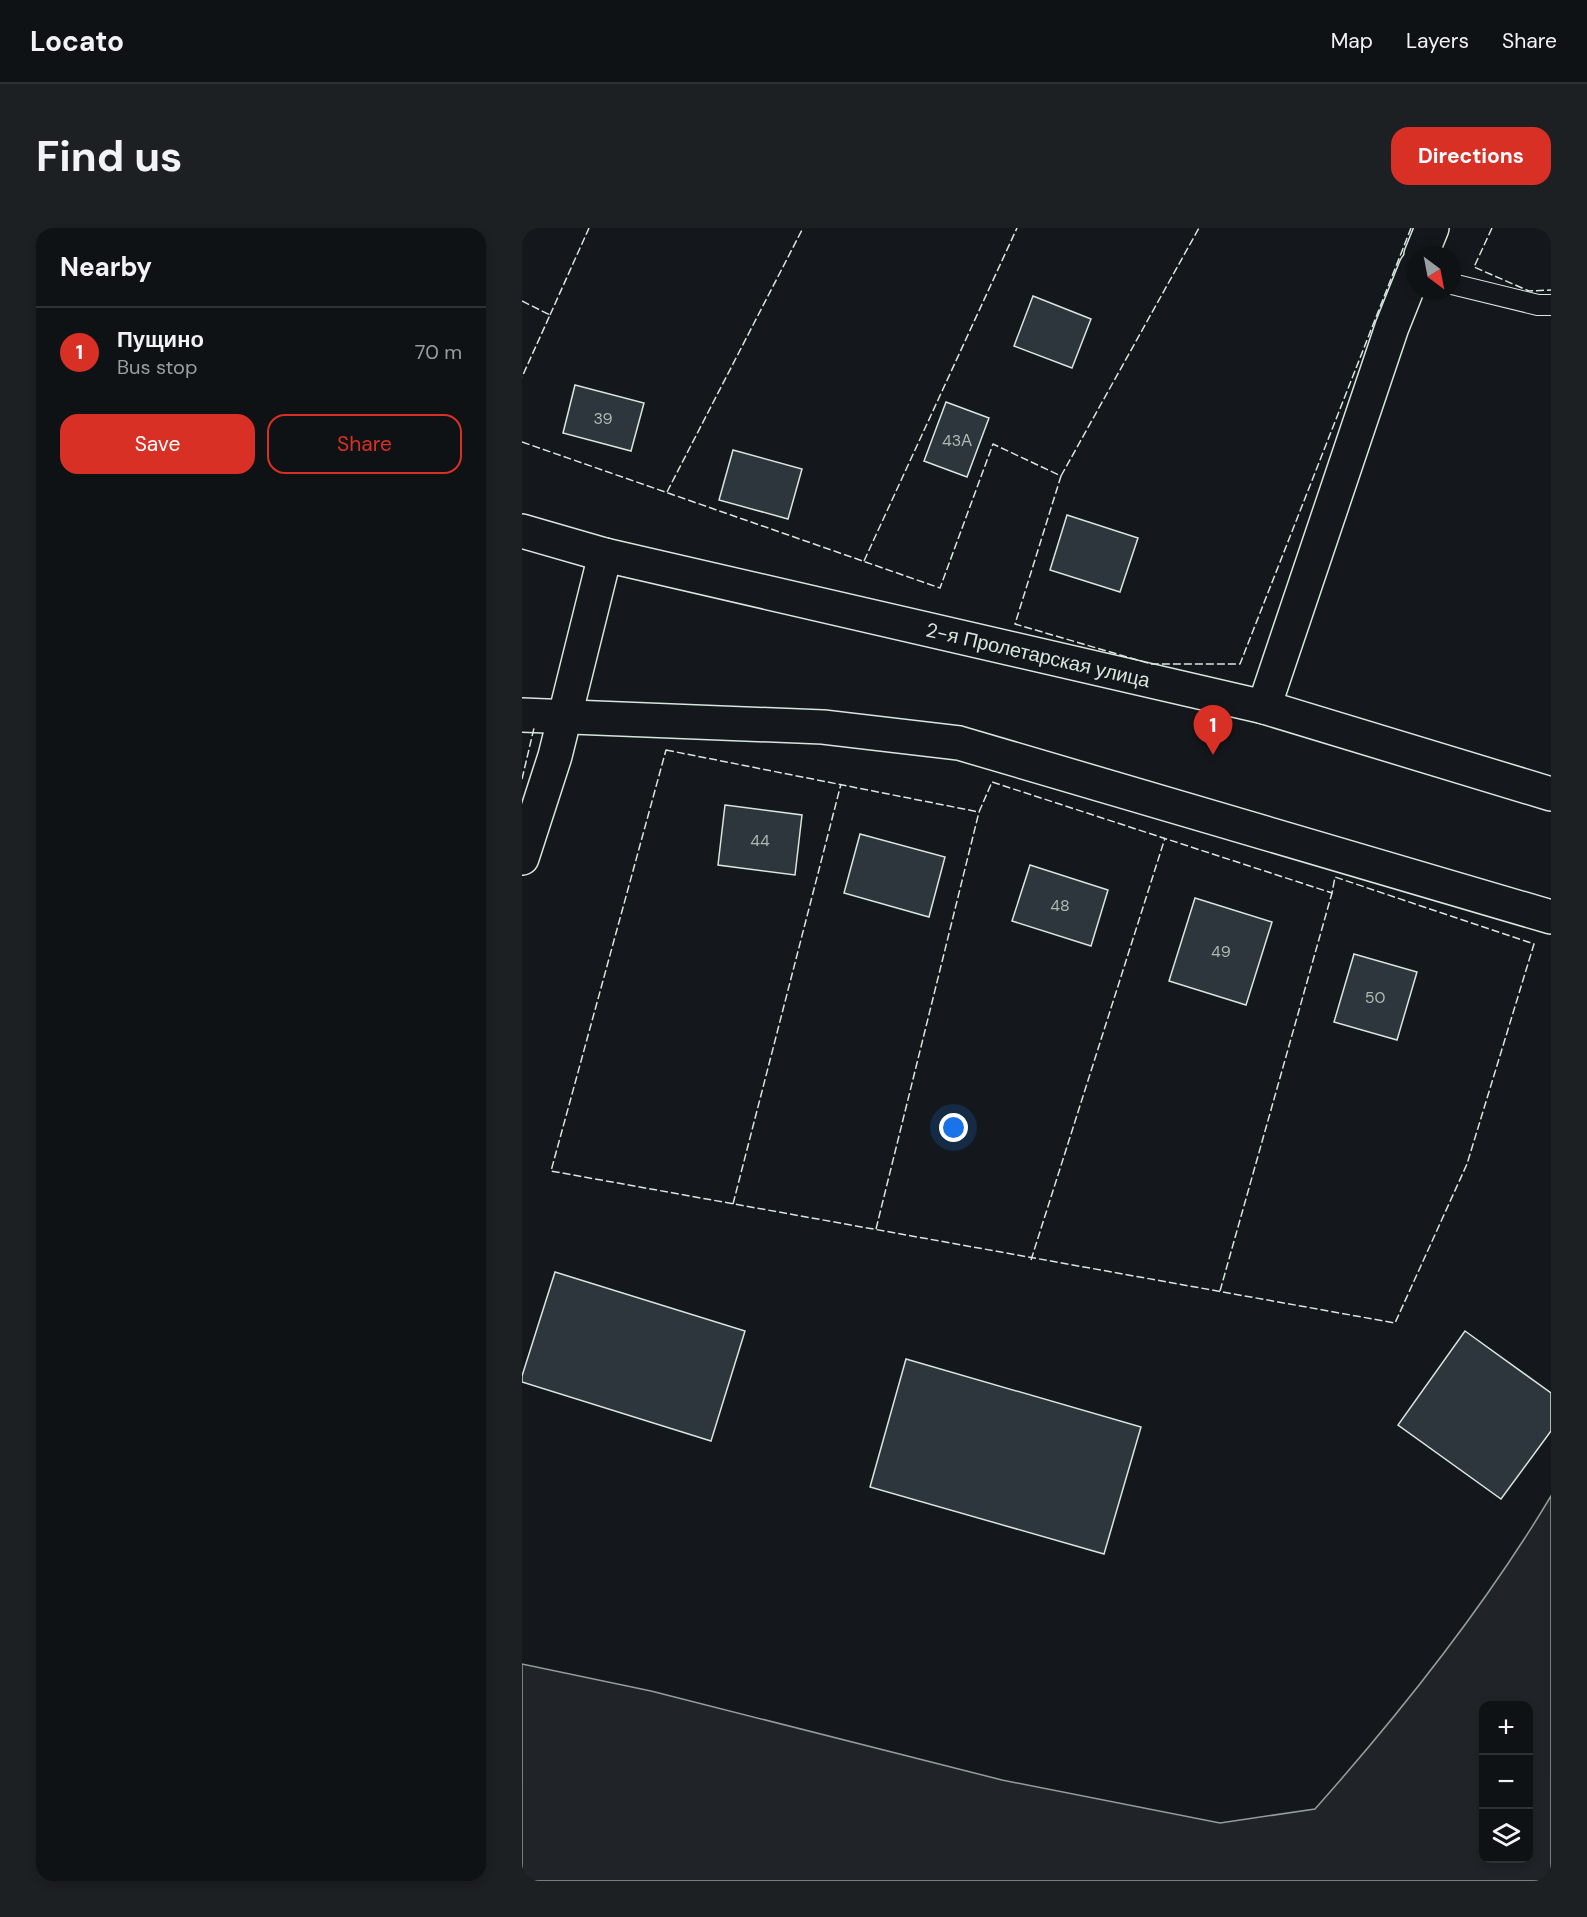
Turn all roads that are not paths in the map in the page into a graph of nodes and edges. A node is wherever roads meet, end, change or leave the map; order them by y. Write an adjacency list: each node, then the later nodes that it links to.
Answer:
1 (1432, 228): 2 (street)
2 (1425, 246)
3 (1461, 286): 5 (lane)
4 (1407, 290): 8 (street)
5 (1551, 305)
6 (522, 531): 7 (street, 2-я Пролетарская улица)
7 (605, 555): 8 (street, 2-я Пролетарская улица); 10 (street)
8 (1264, 707): 11 (street, 2-я Пролетарская улица)
9 (522, 714): 10 (street)
10 (565, 717): 12 (street); 13 (street)
11 (1551, 794)
12 (522, 858)
13 (1551, 917)

